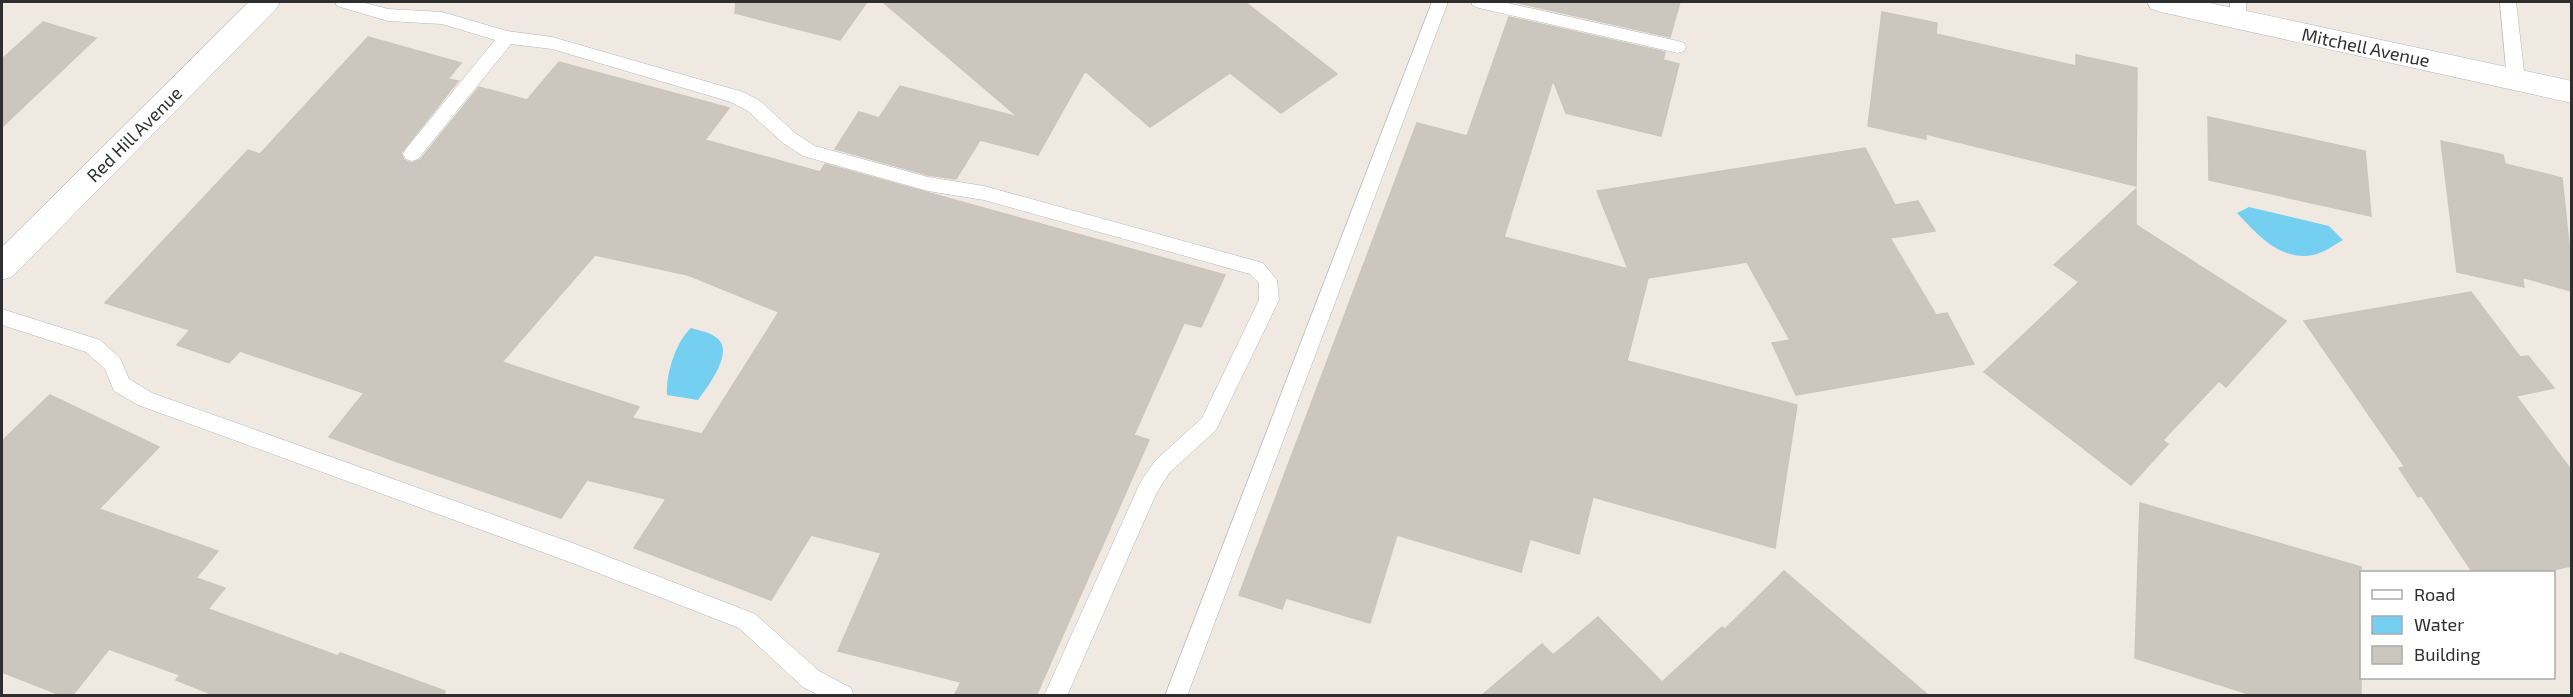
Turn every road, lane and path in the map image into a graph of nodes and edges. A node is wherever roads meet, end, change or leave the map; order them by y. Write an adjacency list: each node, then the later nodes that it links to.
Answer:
1 (267, 2): 13 (street, Red Hill Avenue)
2 (343, 2): 8 (lane)
3 (1440, 2): 17 (lane)
4 (1479, 2): 9 (lane)
5 (2161, 2): 7 (street, Mitchell Avenue)
6 (2508, 2): 10 (lane)
7 (2238, 10): 10 (street, Mitchell Avenue)
8 (507, 37): 12 (lane); 16 (lane)
9 (1678, 47)
10 (2516, 80): 11 (street, Mitchell Avenue)
11 (2571, 92)
12 (412, 154)
13 (2, 267)
14 (2, 316): 15 (lane)
15 (843, 696)
16 (1055, 696)
17 (1176, 696)

